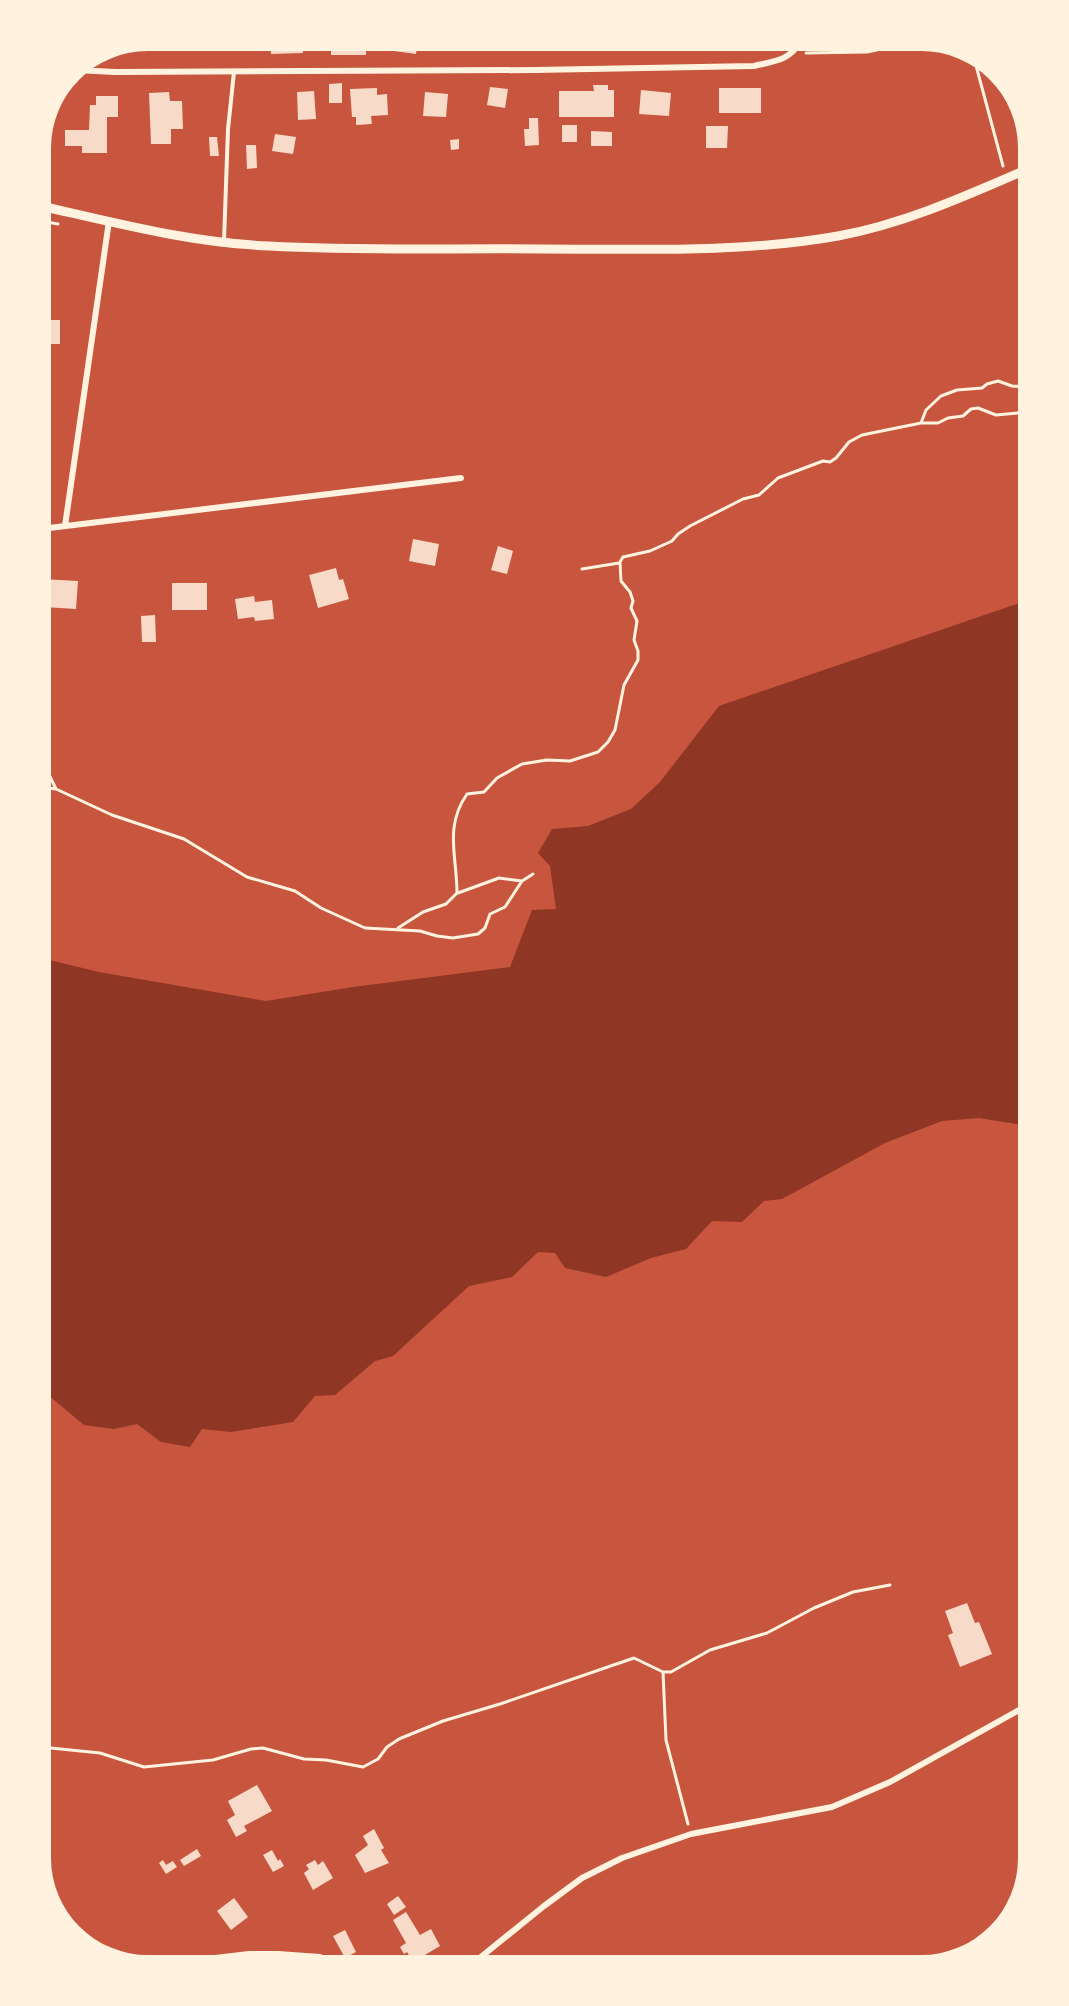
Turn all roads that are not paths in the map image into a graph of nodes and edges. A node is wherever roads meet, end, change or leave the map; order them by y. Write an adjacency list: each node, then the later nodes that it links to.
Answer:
1 (794, 51): 3 (street)
2 (90, 71): 3 (street)
3 (234, 71): 7 (lane)
4 (1018, 174): 7 (street)
5 (51, 208): 6 (street)
6 (109, 221): 7 (street); 9 (street)
7 (224, 242)
8 (461, 478): 9 (street)
9 (65, 526): 10 (street)
10 (51, 528)
11 (1018, 1711): 14 (street)
12 (258, 1955): 13 (street)
13 (292, 1955)
14 (483, 1955)

